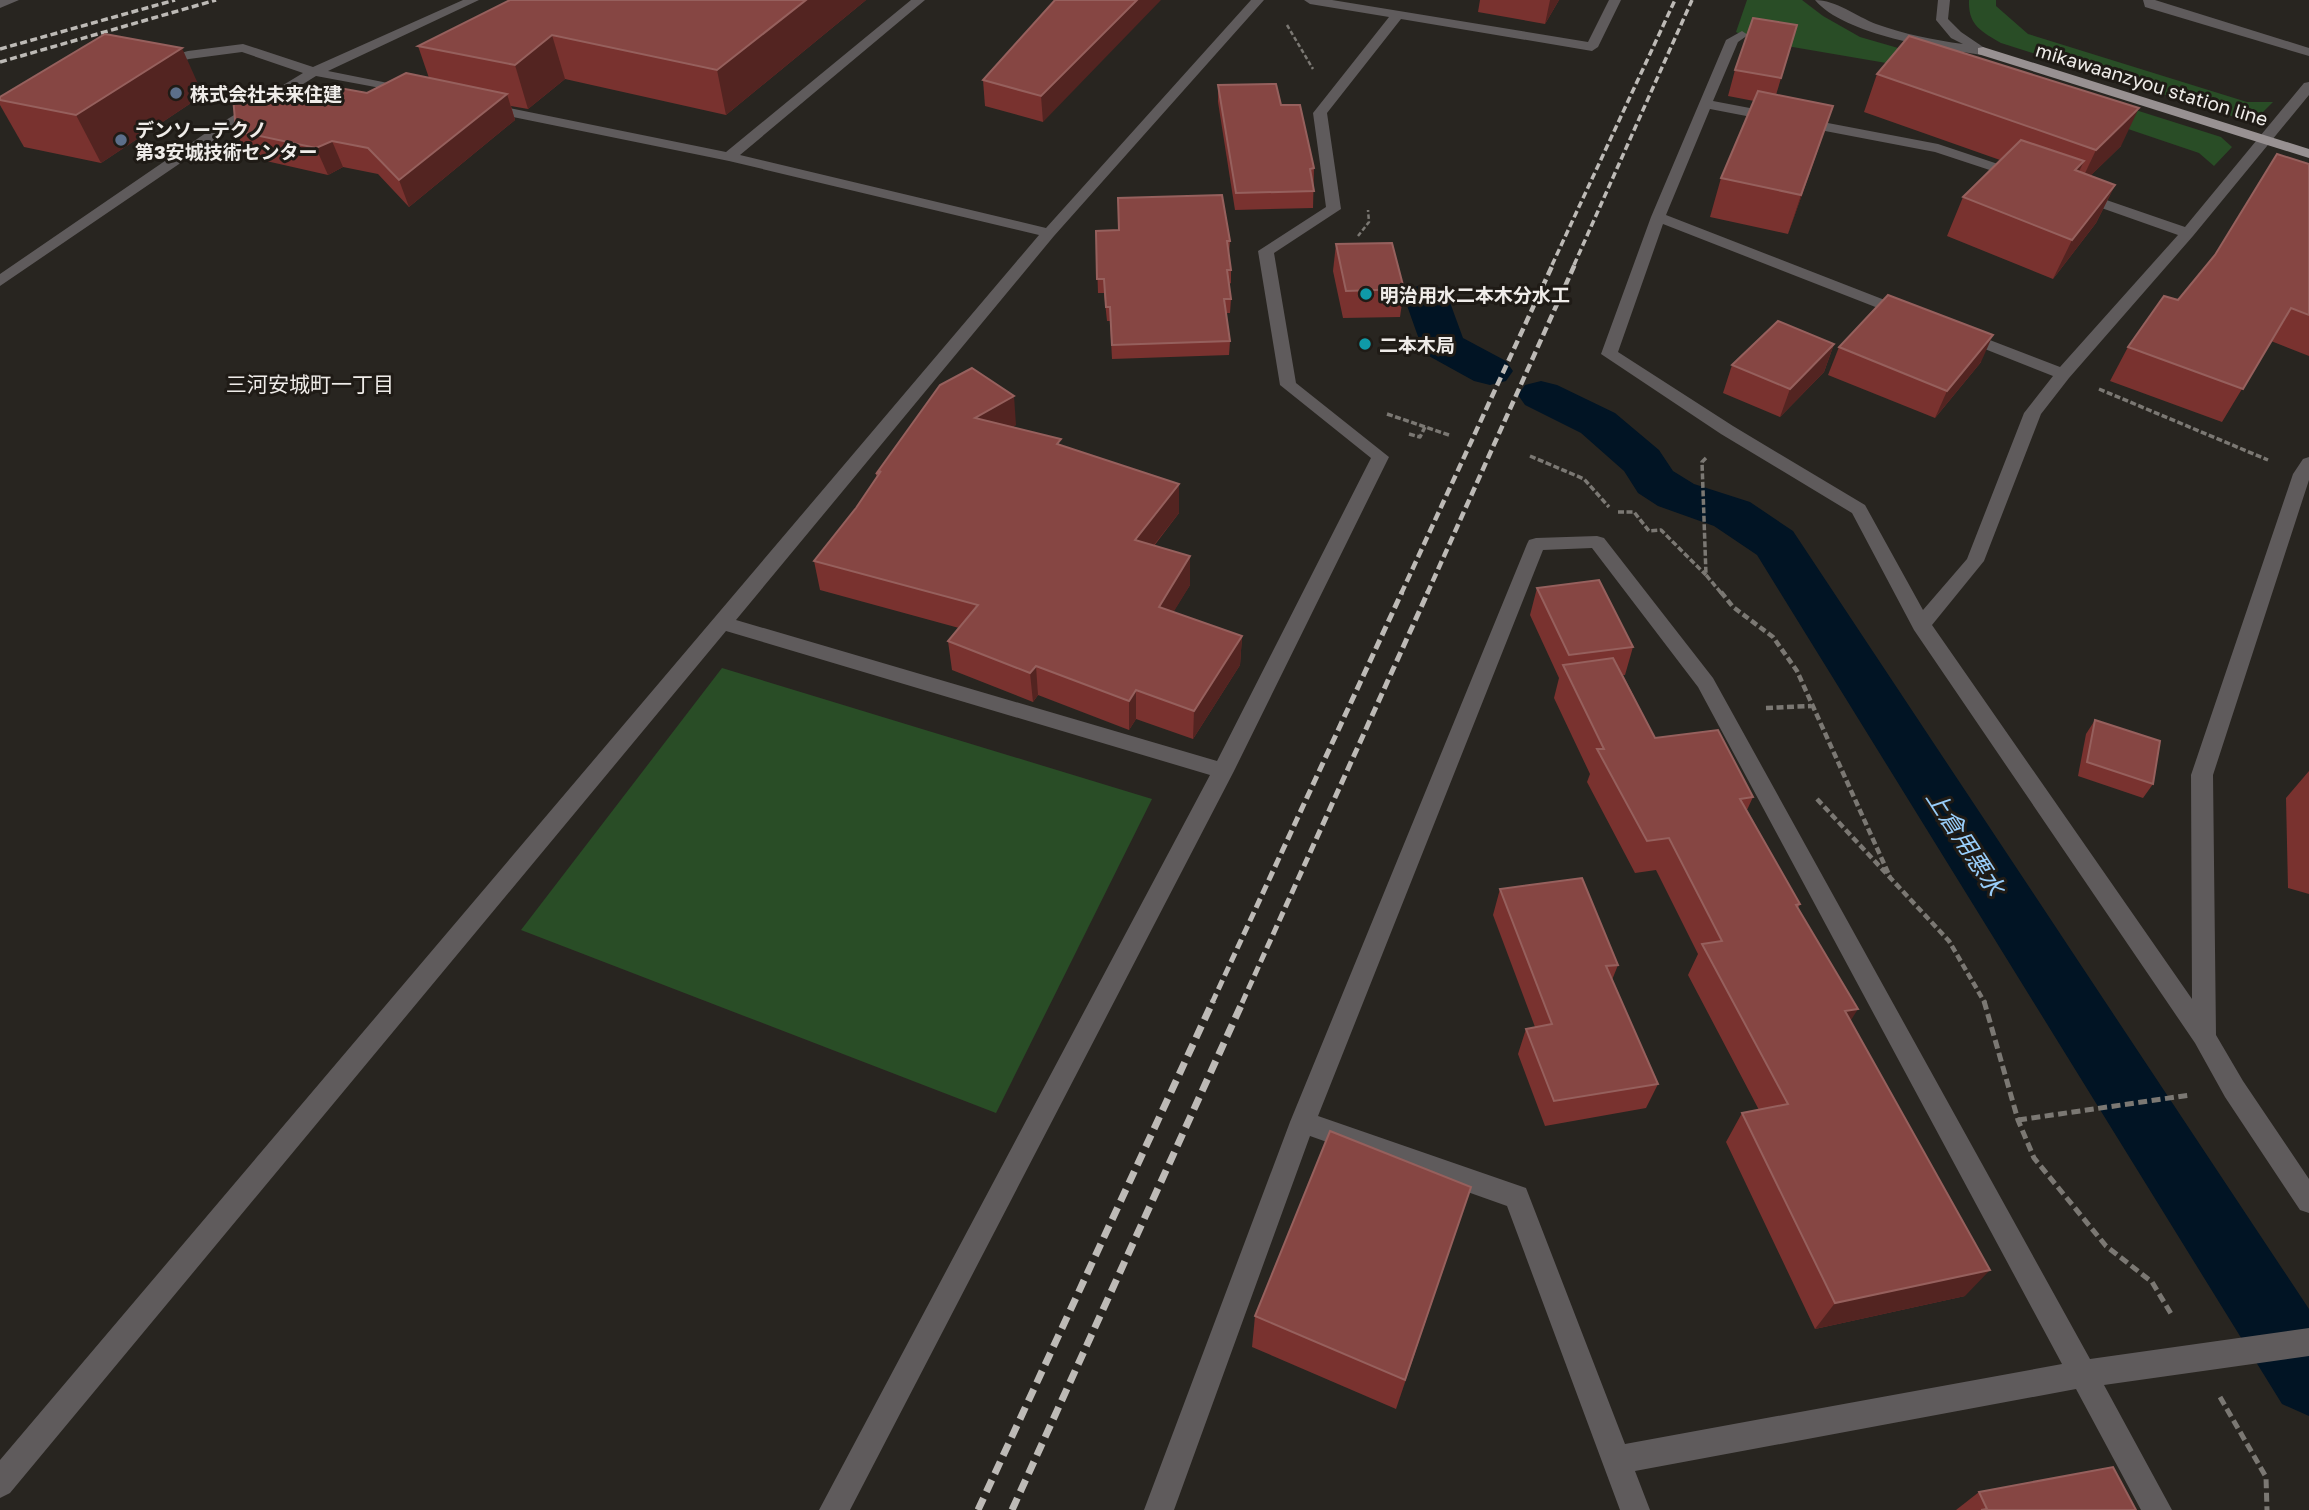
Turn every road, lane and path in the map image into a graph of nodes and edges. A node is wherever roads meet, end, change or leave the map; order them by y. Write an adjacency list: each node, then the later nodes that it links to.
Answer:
1 (13, 0): 10 (street)
2 (473, 0): 16 (street)
3 (919, 0): 23 (street)
4 (1258, 0): 27 (street)
5 (1310, 0): 11 (street)
6 (1615, 0): 11 (street)
7 (1821, 0): 13 (street)
8 (1944, 0): 13 (street)
9 (2149, 0): 14 (street)
10 (0, 4)
11 (1398, 14): 45 (street)
12 (1742, 36): 19 (street)
13 (1983, 51): 21 (main road, mikawaanzyou station line)
14 (2309, 52)
15 (148, 67): 16 (street)
16 (314, 72): 18 (street); 29 (street)
17 (2309, 86): 21 (street)
18 (421, 94)
19 (1706, 104): 24 (street); 26 (street)
20 (475, 105): 23 (street)
21 (2265, 140): 22 (main road, mikawaanzyou station line); 28 (street)
22 (2309, 153)
23 (729, 157): 27 (street)
24 (2030, 179)
25 (2070, 193): 28 (street)
26 (1658, 217): 30 (street); 42 (street)
27 (1049, 233): 41 (street)
28 (2188, 233): 32 (street)
29 (0, 281)
30 (1919, 318)
31 (1945, 328): 32 (street)
32 (2063, 374): 39 (path); 42 (street)
33 (1386, 414): 34 (path)
34 (1425, 427): 35 (path); 36 (path)
35 (1397, 431)
36 (1449, 435)
37 (1530, 456): 40 (path)
38 (1702, 462): 40 (path)
39 (2305, 468): 48 (street)
40 (1706, 575): 43 (path)
41 (722, 623): 45 (street); 57 (street)
42 (1921, 625): 48 (street)
43 (1811, 706): 44 (path); 47 (path)
44 (1773, 719)
45 (1223, 771): 58 (street)
46 (1811, 788): 47 (path)
47 (1893, 884): 50 (path)
48 (2204, 1036): 52 (street)
49 (2199, 1093): 50 (path)
50 (2018, 1120): 54 (path)
51 (1303, 1122): 55 (street); 56 (street); 59 (street)
52 (2309, 1200)
53 (2309, 1342): 54 (street)
54 (2197, 1358): 55 (street); 62 (path)
55 (2084, 1374): 56 (street); 61 (street)
56 (1618, 1460): 60 (street)
57 (0, 1483)
58 (834, 1510)
59 (1159, 1510)
60 (1635, 1510)
61 (2157, 1510)
62 (2267, 1510)

